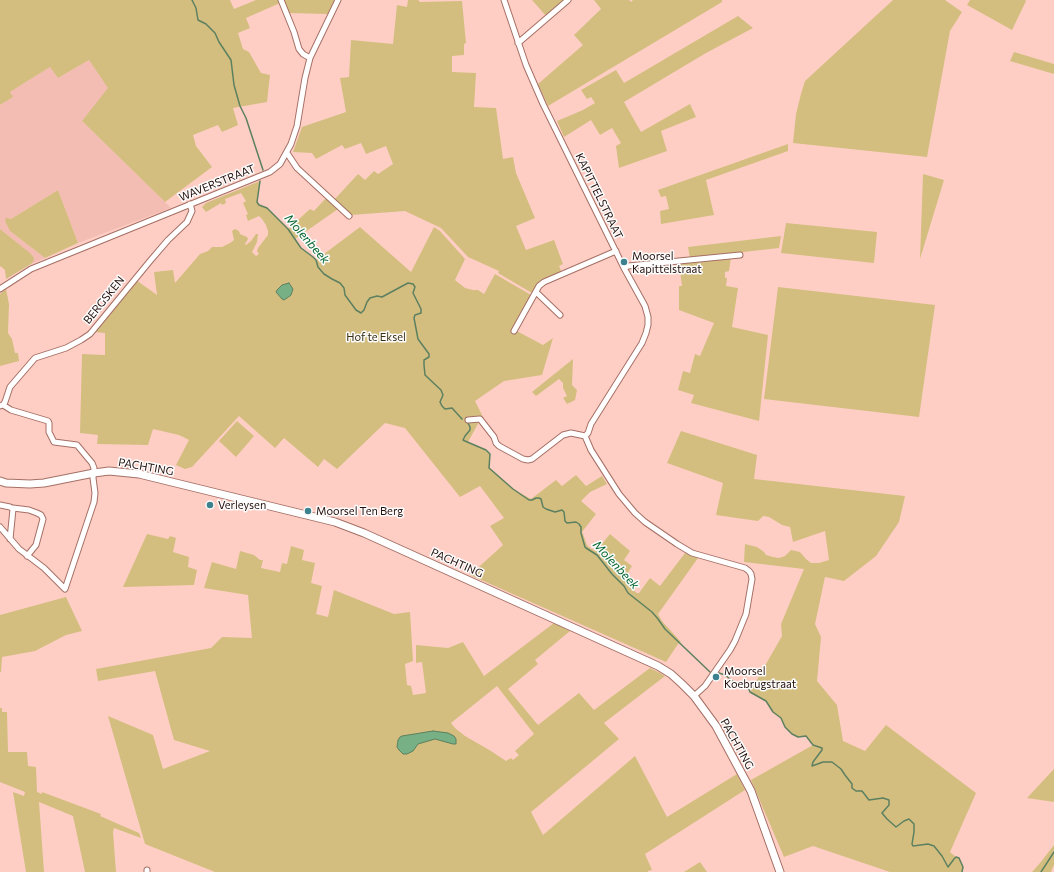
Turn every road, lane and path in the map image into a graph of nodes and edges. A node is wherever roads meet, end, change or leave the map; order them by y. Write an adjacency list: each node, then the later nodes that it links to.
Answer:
1 (281, 0): 6 (street)
2 (338, 0): 6 (street, WAVERSTRAAT)
3 (504, 0): 5 (street, KAPITTELSTRAAT)
4 (568, 0): 5 (street)
5 (518, 43): 10 (street, KAPITTELSTRAAT)
6 (310, 58): 7 (street, WAVERSTRAAT)
7 (286, 153): 8 (street, WAVERSTRAAT); 9 (street)
8 (190, 204): 13 (street, WAVERSTRAAT); 17 (street, BERGSKEN)
9 (349, 216)
10 (616, 251): 12 (street, KAPITTELSTRAAT); 14 (street)
11 (740, 255): 12 (street)
12 (624, 268): 19 (street, KAPITTELSTRAAT)
13 (0, 289)
14 (536, 292): 15 (street); 16 (street)
15 (560, 315)
16 (514, 331)
17 (2, 406): 20 (street)
18 (468, 420): 19 (street)
19 (585, 436): 27 (street)
20 (94, 473): 21 (main road, PACHTING); 26 (street); 27 (main road, PACHTING)
21 (0, 481)
22 (0, 506): 23 (street)
23 (13, 508): 25 (street); 26 (street)
24 (0, 527): 25 (street)
25 (10, 539): 26 (street)
26 (27, 556)
27 (694, 696): 28 (main road, PACHTING)
28 (780, 872)

